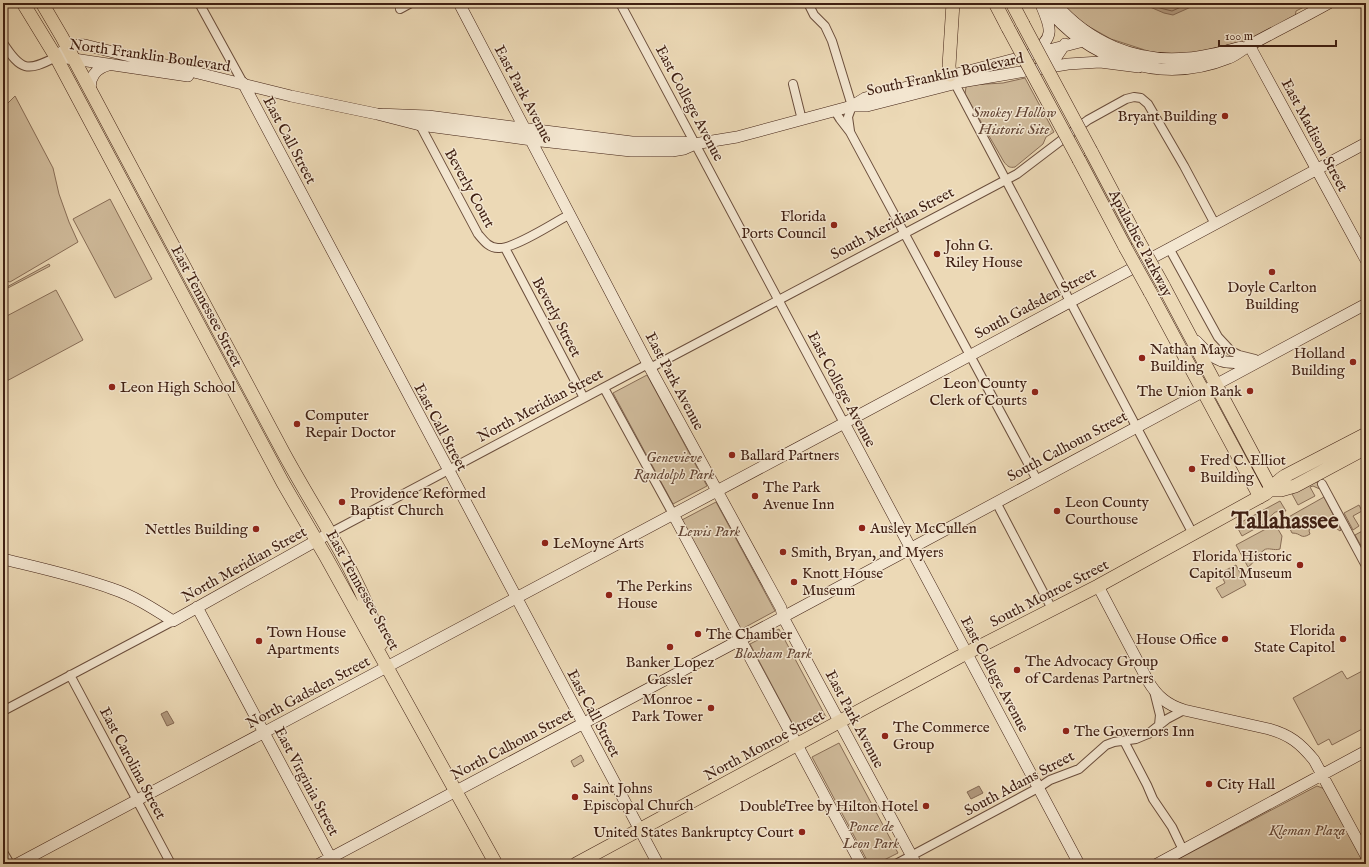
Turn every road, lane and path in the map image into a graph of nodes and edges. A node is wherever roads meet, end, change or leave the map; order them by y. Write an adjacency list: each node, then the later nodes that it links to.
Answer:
1 (22, 3): 23 (main road, East Tennessee Street)
2 (200, 3): 29 (street, East Call Street)
3 (411, 3): 13 (street)
4 (459, 3): 37 (street, East Park Avenue)
5 (620, 3): 41 (street, East College Avenue)
6 (808, 3): 32 (street)
7 (953, 3): 28 (main road)
8 (995, 3): 61 (main road, Apalachee Parkway, bridge)
9 (1012, 3): 55 (main road, Apalachee Parkway, bridge)
10 (1042, 3): 15 (street); 22 (street)
11 (1329, 3): 20 (street)
12 (44, 4): 21 (main road, East Tennessee Street)
13 (396, 5)
14 (1056, 5): 15 (street); 16 (street)
15 (1067, 29): 17 (street); 19 (street)
16 (1095, 38): 17 (street, South Franklin Boulevard); 20 (street)
17 (1082, 41): 19 (street, South Franklin Boulevard); 26 (street)
18 (3, 43): 23 (street)
19 (1064, 45): 22 (street, South Franklin Boulevard); 27 (street)
20 (1249, 45): 26 (street); 42 (street, East Madison Street)
21 (68, 47): 23 (street, North Franklin Boulevard); 24 (main road, East Tennessee Street); 29 (street, North Franklin Boulevard)
22 (1029, 54): 28 (street, South Franklin Boulevard)
23 (56, 57): 24 (street, North Franklin Boulevard); 51 (main road, East Tennessee Street)
24 (74, 59): 25 (street, North Franklin Boulevard); 31 (main road, East Tennessee Street)
25 (109, 65): 29 (street, North Franklin Boulevard); 31 (street)
26 (1139, 67): 27 (street, South Franklin Boulevard)
27 (1034, 70): 28 (street, South Franklin Boulevard)
28 (952, 80): 32 (street, South Franklin Boulevard); 43 (street)
29 (243, 83): 34 (street, North Franklin Boulevard); 69 (street, East Call Street)
30 (793, 84): 35 (street)
31 (91, 92): 50 (main road, East Tennessee Street)
32 (852, 106): 33 (street, South Franklin Boulevard); 38 (street)
33 (835, 111): 35 (street, South Franklin Boulevard); 38 (street)
34 (377, 114): 36 (street, North Franklin Boulevard); 37 (street, North Franklin Boulevard)
35 (802, 120): 41 (street, South Franklin Boulevard)
36 (420, 125): 39 (street, North Franklin Boulevard); 47 (street, Beverly Court)
37 (525, 128): 39 (street, East Park Avenue); 41 (street, South Franklin Boulevard)
38 (850, 132): 46 (street)
39 (532, 140): 41 (street, South Franklin Boulevard); 44 (street, East Park Avenue)
40 (1366, 143): 42 (street, South Gadsden Street)
41 (694, 144): 52 (street, East College Avenue)
42 (1317, 169): 45 (street, South Gadsden Street); 49 (street, East Madison Street)
43 (1006, 180): 45 (street, South Meridian Street); 46 (street, South Meridian Street); 53 (street)
44 (570, 214): 47 (street); 58 (street, East Park Avenue)
45 (1215, 224): 48 (street, South Gadsden Street)
46 (904, 234): 52 (street, South Meridian Street); 56 (street)
47 (505, 248): 62 (street, Beverly Street)
48 (1169, 248): 53 (street, South Gadsden Street); 57 (street)
49 (1366, 260)
50 (192, 280): 51 (main road); 64 (main road, East Tennessee Street)
51 (179, 287): 66 (main road, East Tennessee Street)
52 (778, 301): 58 (street, South Meridian Street); 63 (street, East College Avenue)
53 (1070, 302): 56 (street, South Gadsden Street); 65 (street)
54 (1366, 304): 57 (street, South Calhoun Street)
55 (1185, 327): 57 (street); 59 (main road, Apalachee Parkway)
56 (970, 356): 63 (street, South Gadsden Street); 70 (street)
57 (1259, 360): 59 (street, South Calhoun Street)
58 (649, 366): 60 (street, North Meridian Street); 72 (street, East Park Avenue)
59 (1215, 384): 61 (street, South Calhoun Street); 73 (main road, Apalachee Parkway)
60 (604, 388): 62 (street, North Meridian Street); 76 (street)
61 (1202, 391): 65 (street, South Calhoun Street); 74 (main road, Apalachee Parkway)
62 (584, 398): 69 (street, North Meridian Street)
63 (844, 423): 72 (street, South Gadsden Street); 80 (street, East College Avenue)
64 (269, 425): 66 (main road); 77 (main road, East Tennessee Street)
65 (1136, 426): 70 (street, South Calhoun Street); 78 (street)
66 (256, 432): 79 (main road, East Tennessee Street)
67 (1366, 434): 73 (main road, South Monroe Street)
68 (1366, 448): 73 (main road, South Monroe Street)
69 (448, 471): 77 (street, North Meridian Street); 84 (street, East Call Street)
70 (1037, 480): 75 (street, South Calhoun Street)
71 (1322, 484): 82 (street)
72 (718, 490): 76 (street, North Gadsden Street); 87 (street, East Park Avenue)
73 (1272, 490): 74 (main road, South Monroe Street)
74 (1260, 497): 78 (main road, South Monroe Street)
75 (996, 502): 80 (street, South Calhoun Street); 86 (street)
76 (673, 514): 84 (street, North Gadsden Street); 89 (street)
77 (330, 533): 79 (street, North Meridian Street); 91 (main road, East Tennessee Street)
78 (1193, 534): 83 (main road, South Monroe Street)
79 (317, 541): 85 (street, North Meridian Street); 91 (main road, East Tennessee Street)
80 (910, 547): 87 (street, South Calhoun Street); 90 (street, East College Avenue)
81 (3, 559): 88 (street)
82 (1365, 564)
83 (1098, 586): 86 (main road, South Monroe Street); 93 (street)
84 (516, 598): 91 (street, North Gadsden Street); 97 (street, East Call Street)
85 (197, 607): 88 (street, North Meridian Street); 99 (street, East Virginia Street)
86 (1052, 609): 90 (main road, South Monroe Street)
87 (783, 617): 89 (street, North Calhoun Street); 96 (street, East Park Avenue)
88 (173, 621): 92 (street, North Meridian Street)
89 (740, 639): 97 (street, North Calhoun Street); 101 (street)
90 (966, 653): 96 (main road, South Monroe Street); 104 (street, East College Avenue)
91 (387, 667): 99 (street, North Gadsden Street); 105 (main road, East Tennessee Street)
92 (70, 675): 95 (street, North Meridian Street); 106 (street, East Carolina Street)
93 (1154, 691): 94 (street); 98 (street)
94 (1184, 710): 98 (street, South Adams Street); 103 (street)
95 (3, 711)
96 (840, 722): 101 (main road, North Monroe Street); 111 (street, East Park Avenue)
97 (583, 723): 105 (street, North Calhoun Street); 107 (street, East Call Street)
98 (1159, 725): 100 (street, South Adams Street)
99 (264, 732): 106 (street, North Gadsden Street); 112 (street, East Virginia Street)
100 (1124, 741): 104 (street, South Adams Street); 108 (street)
101 (797, 745): 107 (main road, North Monroe Street); 120 (street)
102 (1366, 751): 103 (street)
103 (1323, 775): 108 (street); 110 (street)
104 (1038, 788): 111 (street, South Adams Street); 122 (street, East College Avenue)
105 (456, 791): 112 (street, North Calhoun Street); 117 (main road, East Tennessee Street)
106 (137, 800): 114 (street, North Gadsden Street); 115 (street, East Carolina Street)
107 (639, 830): 118 (main road, North Monroe Street); 119 (street, East Call Street)
108 (1183, 850): 123 (street)
109 (3, 852): 113 (street)
110 (1366, 856)
111 (914, 860): 121 (street, South Adams Street)
112 (332, 861): 116 (street, North Calhoun Street)
113 (10, 864)
114 (17, 864)
115 (171, 864)
116 (319, 864)
117 (496, 864)
118 (576, 864)
119 (658, 864)
120 (860, 864)
121 (896, 864)
122 (1079, 864)
123 (1157, 864)

